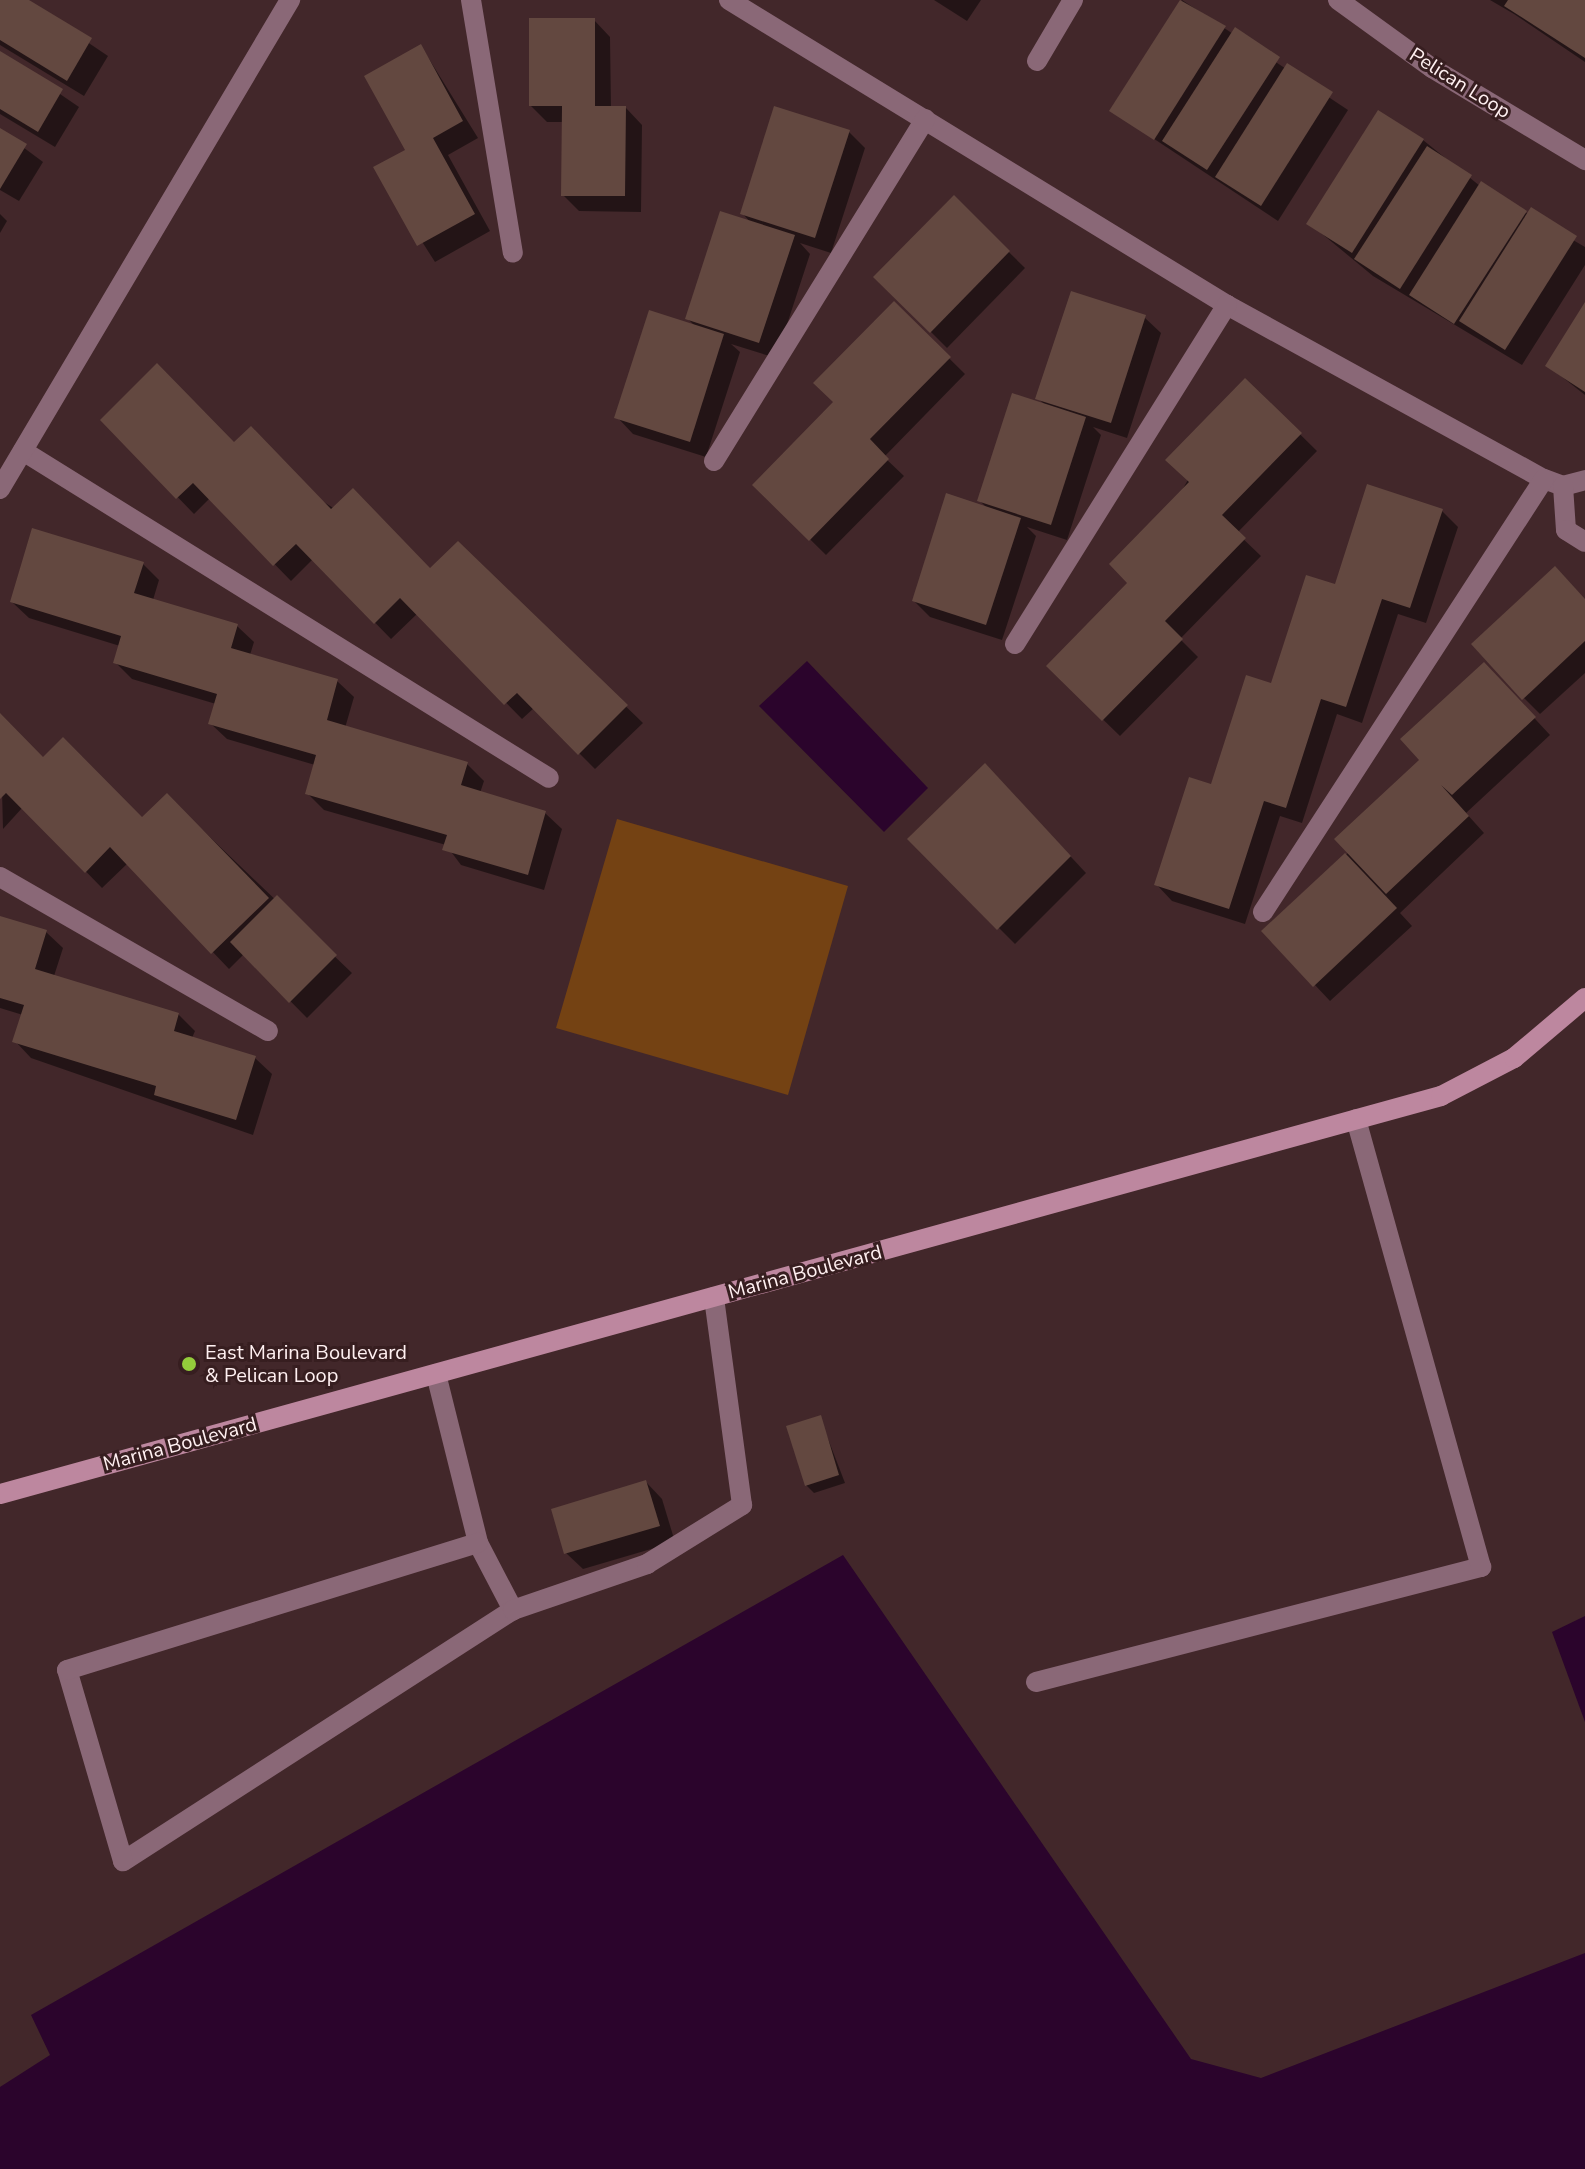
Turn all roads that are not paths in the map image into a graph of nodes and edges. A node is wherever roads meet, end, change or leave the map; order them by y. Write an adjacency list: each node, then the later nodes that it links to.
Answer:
1 (290, 0): 11 (street)
2 (471, 0): 9 (street)
3 (729, 0): 7 (street)
4 (1073, 0): 6 (street)
5 (1338, 0): 8 (street, Pelican Loop)
6 (1037, 61)
7 (925, 119): 10 (street); 12 (street)
8 (1585, 160)
9 (513, 253)
10 (1227, 305): 14 (street); 17 (street)
11 (23, 451): 15 (street); 18 (street)
12 (714, 461)
13 (1585, 480): 14 (street)
14 (1553, 483): 16 (street); 20 (street)
15 (0, 489)
16 (1585, 542)
17 (1015, 644)
18 (549, 778)
19 (0, 877): 22 (street)
20 (1263, 912)
21 (1585, 998): 23 (street, Marina Boulevard)
22 (268, 1031)
23 (1356, 1119): 24 (street, Marina Boulevard); 29 (street)
24 (714, 1297): 25 (street, Marina Boulevard); 28 (street)
25 (436, 1374): 26 (street, Marina Boulevard); 27 (street)
26 (0, 1494)
27 (478, 1543): 28 (street); 28 (street)
28 (513, 1610)
29 (1036, 1682)

